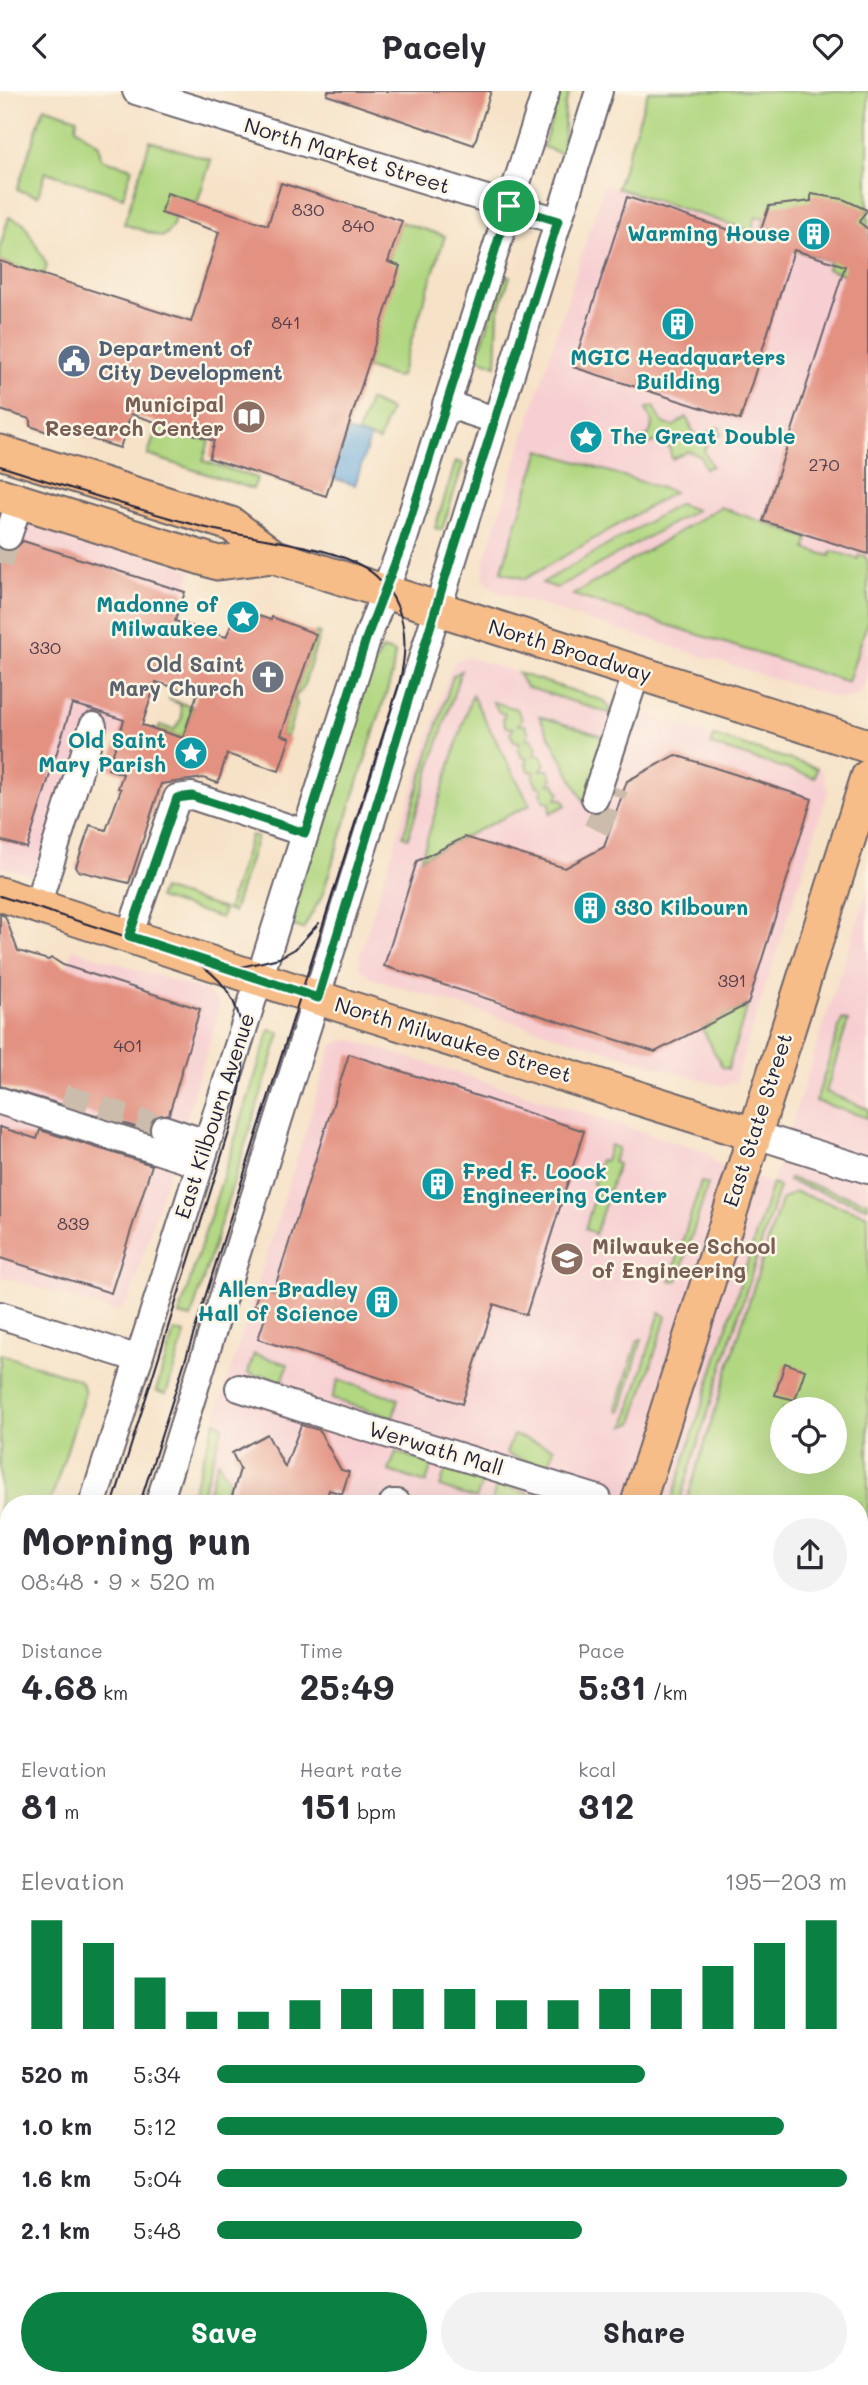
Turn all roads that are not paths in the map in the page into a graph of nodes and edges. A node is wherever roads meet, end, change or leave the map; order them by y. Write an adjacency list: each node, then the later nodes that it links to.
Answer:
1 (136, 91): 4 (street, North Market Street)
2 (546, 91): 4 (street, East Kilbourn Avenue)
3 (598, 91): 5 (street)
4 (509, 206): 5 (street, North Market Street); 6 (street, East Kilbourn Avenue)
5 (558, 221): 7 (street)
6 (446, 404): 7 (street); 12 (street, East Kilbourn Avenue)
7 (495, 420): 13 (street)
8 (0, 452): 11 (main road, North Broadway)
9 (10, 497): 10 (street); 11 (main road, North Broadway)
10 (8, 537)
11 (273, 557): 12 (main road, North Broadway)
12 (384, 592): 13 (main road, North Broadway); 19 (street, East Kilbourn Avenue)
13 (436, 609): 14 (main road, North Broadway); 24 (street)
14 (644, 673): 16 (main road, North Broadway); 18 (street)
15 (93, 726): 21 (street)
16 (868, 746)
17 (868, 777): 27 (main road, East State Street)
18 (606, 793)
19 (305, 833): 22 (street); 23 (street, East Kilbourn Avenue)
20 (0, 894): 21 (main road, North Milwaukee Street)
21 (37, 906): 22 (main road, North Milwaukee Street)
22 (129, 936): 23 (main road, North Milwaukee Street)
23 (260, 979): 24 (main road, North Milwaukee Street); 28 (street, East Kilbourn Avenue)
24 (318, 998): 27 (main road, North Milwaukee Street); 34 (street)
25 (0, 1101): 28 (street)
26 (164, 1129): 28 (street)
27 (753, 1134): 29 (street, North Milwaukee Street); 36 (main road, East State Street)
28 (203, 1153): 31 (street, East Kilbourn Avenue)
29 (868, 1170)
30 (0, 1315): 31 (street)
31 (139, 1359): 33 (street, East Kilbourn Avenue)
32 (239, 1388): 35 (street, Werwath Mall)
33 (96, 1495)
34 (162, 1495)
35 (582, 1495)
36 (640, 1495)

